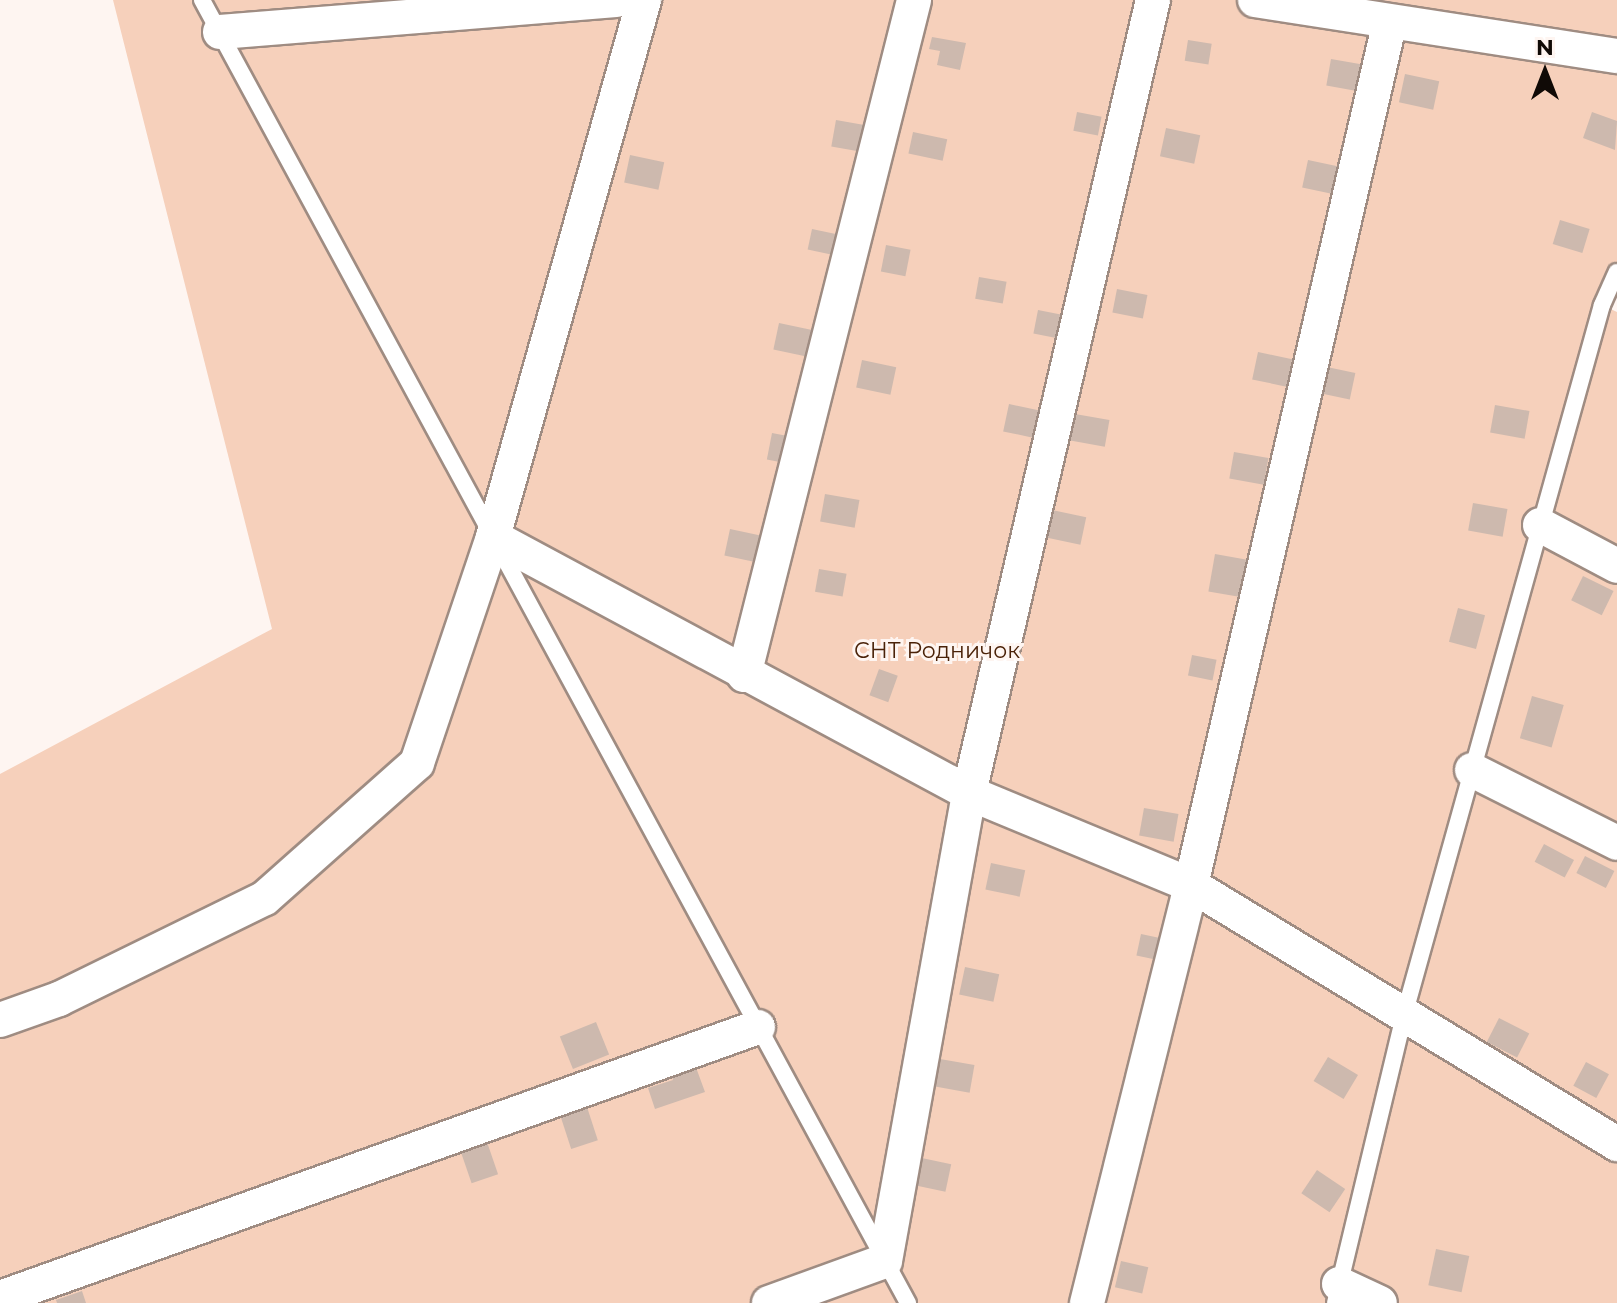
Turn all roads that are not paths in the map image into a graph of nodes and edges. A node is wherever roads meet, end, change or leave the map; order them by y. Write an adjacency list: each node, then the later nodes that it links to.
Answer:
1 (202, 0): 8 (lane)
2 (616, 0): 8 (street)
3 (644, 0): 12 (street)
4 (914, 0): 14 (street)
5 (1153, 0): 16 (street)
6 (1255, 0): 7 (street)
7 (1389, 25): 9 (street); 18 (street)
8 (220, 32): 12 (lane)
9 (1617, 56)
10 (1617, 272): 11 (lane)
11 (1540, 525): 13 (street); 15 (lane)
12 (493, 537): 14 (street); 20 (street); 21 (lane)
13 (1617, 566)
14 (744, 675): 16 (street)
15 (1472, 770): 17 (street); 19 (lane)
16 (969, 793): 18 (street); 23 (street)
17 (1617, 843)
18 (1191, 885): 19 (street); 28 (street)
19 (1403, 1019): 22 (street); 24 (lane)
20 (0, 1020)
21 (758, 1027): 23 (lane); 25 (street)
22 (1617, 1144)
23 (885, 1261): 26 (street); 27 (lane)
24 (1337, 1294): 29 (street)
25 (0, 1298)
26 (769, 1303)
27 (908, 1303)
28 (1087, 1303)
29 (1380, 1303)

